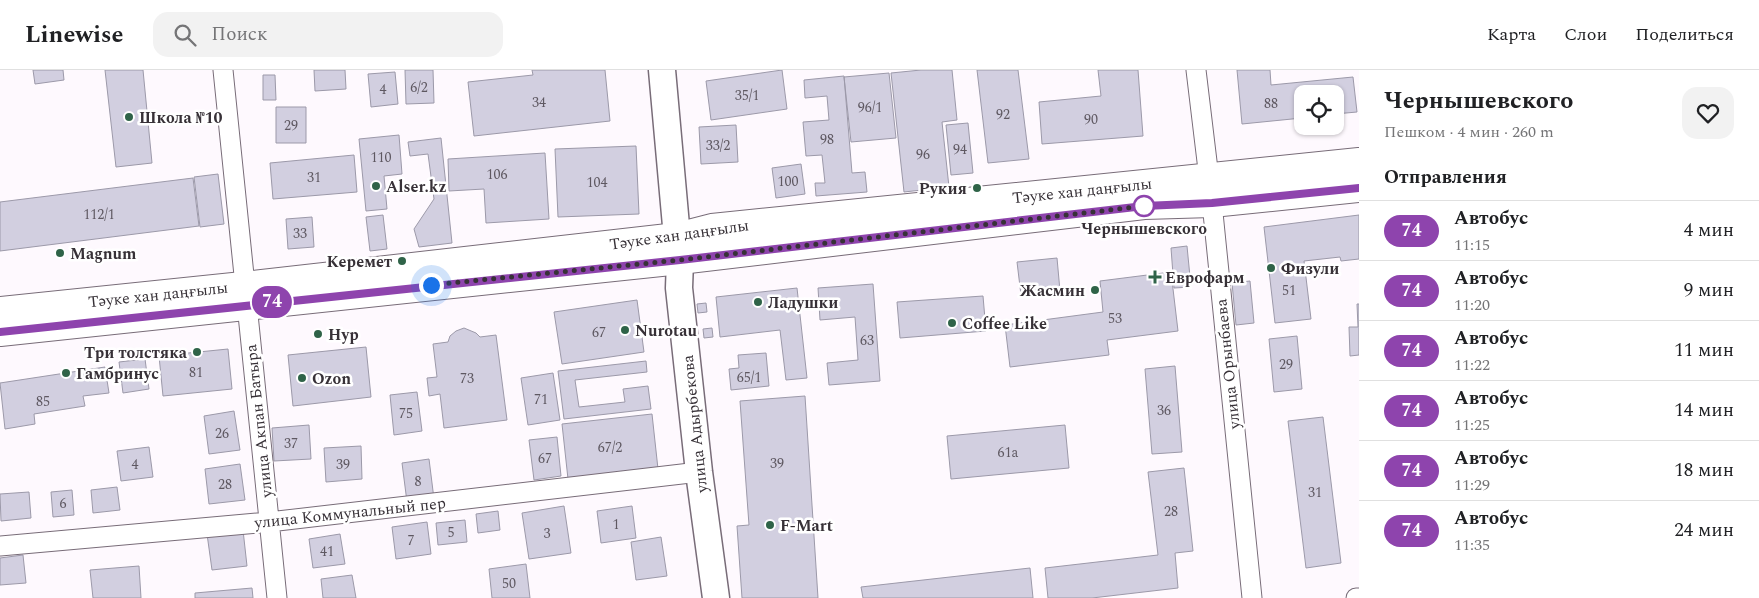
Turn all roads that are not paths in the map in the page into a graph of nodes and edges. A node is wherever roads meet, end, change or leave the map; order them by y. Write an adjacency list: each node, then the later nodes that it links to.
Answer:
1 (223, 70): 8 (street, улица Акпан Батыра)
2 (662, 70): 7 (main road, улица Адырбекова)
3 (1196, 70): 6 (street, улица Орынбаева)
4 (1359, 162): 6 (main road, Тәуке хан даңғылы)
5 (1359, 188): 6 (main road, Тәуке хан даңғылы)
6 (1210, 190): 7 (main road, Тәуке хан даңғылы); 16 (street, улица Орынбаева)
7 (678, 248): 8 (main road, Тәуке хан даңғылы); 11 (main road, улица Адырбекова)
8 (245, 295): 9 (main road, Тәуке хан даңғылы); 10 (main road, Тәуке хан даңғылы); 12 (street, улица Акпан Батыра)
9 (0, 311)
10 (0, 332)
11 (699, 472): 12 (street, улица Коммунальный пер); 15 (main road, улица Адырбекова)
12 (269, 522): 13 (street, улица Коммунальный пер); 14 (street, улица Акпан Батыра)
13 (0, 546)
14 (277, 598)
15 (716, 598)
16 (1252, 598)

